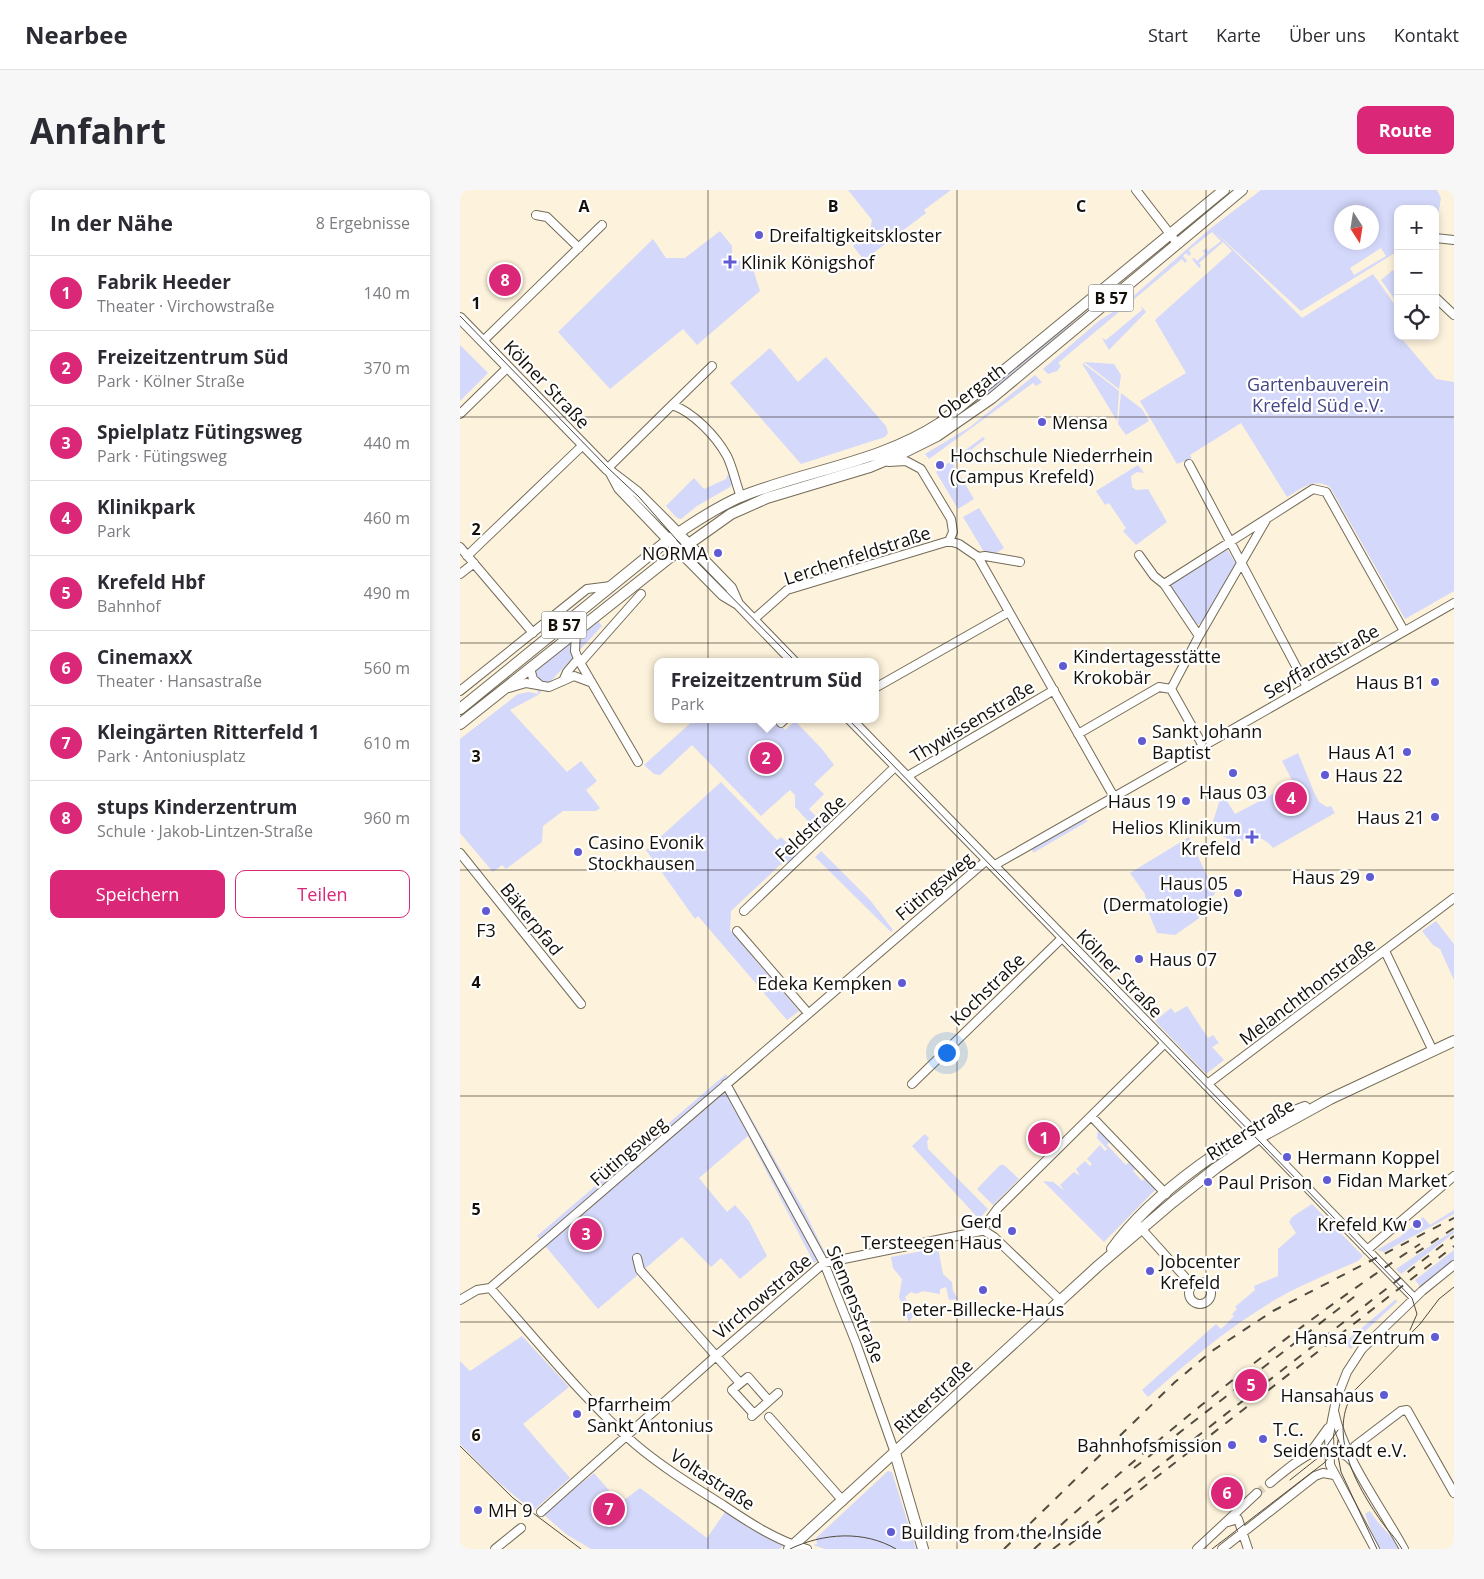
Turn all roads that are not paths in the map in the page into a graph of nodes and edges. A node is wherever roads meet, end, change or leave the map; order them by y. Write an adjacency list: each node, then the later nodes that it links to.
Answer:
1 (1136, 190): 6 (street)
2 (1224, 190): 6 (main road, Obergath / B 57)
3 (1242, 190): 9 (main road, Obergath / B 57)
4 (536, 215): 10 (street)
5 (602, 225): 10 (street)
6 (1170, 234): 9 (street); 23 (main road, Obergath / B 57)
7 (1439, 238): 8 (street)
8 (1454, 240)
9 (1177, 243): 20 (main road, Obergath / B 57)
10 (579, 248): 14 (street)
11 (1439, 301): 12 (street)
12 (1454, 315)
13 (460, 318): 14 (main road, Kölner Straße)
14 (483, 341): 16 (main road, Kölner Straße)
15 (712, 366): 17 (street)
16 (508, 367): 18 (street); 19 (main road, Kölner Straße)
17 (672, 405): 22 (street); 23 (street)
18 (460, 414)
19 (583, 445): 22 (main road, Kölner Straße); 33 (street)
20 (881, 463): 27 (street); 29 (main road, Obergath / B 57)
21 (1189, 464): 28 (street)
22 (608, 471): 25 (main road, Kölner Straße); 26 (main road, Kölner Straße)
23 (741, 497): 25 (main road, Obergath / B 57)
24 (1267, 518): 28 (street); 37 (street); 46 (street)
25 (678, 533): 26 (main road, Obergath / B 57); 29 (main road, Kölner Straße)
26 (668, 540): 31 (main road, Kölner Straße); 40 (main road, B 57)
27 (949, 541): 34 (street); 45 (street, Lerchenfeldstraße)
28 (1230, 541): 37 (street); 39 (street)
29 (688, 544): 31 (main road, Obergath / B 57); 43 (main road, Kölner Straße)
30 (460, 547): 33 (street)
31 (679, 551): 43 (main road, Kölner Straße); 47 (main road, B 57)
32 (1139, 555): 39 (street)
33 (468, 556): 36 (street)
34 (978, 557): 35 (street); 44 (street)
35 (1020, 562)
36 (474, 563): 38 (street); 48 (street)
37 (1241, 563): 49 (street); 58 (street)
38 (460, 574)
39 (1164, 584): 49 (street)
40 (612, 586): 48 (street); 50 (main road, B 57)
41 (641, 594): 52 (street)
42 (1454, 603): 46 (street, Seyffardtstraße)
43 (738, 604): 45 (main road, Kölner Straße)
44 (1009, 612): 57 (street); 60 (street)
45 (753, 620): 51 (main road, Kölner Straße)
46 (1404, 631): 58 (street, Seyffardtstraße)
47 (576, 632): 52 (street); 53 (main road, B 57)
48 (533, 633): 61 (street)
49 (1199, 636): 59 (street)
50 (543, 642): 53 (main road, B 57); 63 (main road, B 57)
51 (790, 658)
52 (579, 661): 54 (street); 55 (street)
53 (530, 668): 56 (street); 62 (main road, B 57)
54 (563, 681): 55 (street); 56 (street)
55 (590, 682): 68 (street)
56 (540, 686): 62 (street)
57 (879, 686)
58 (1307, 687): 67 (street, Seyffardtstraße)
59 (1171, 689): 66 (street); 67 (street)
60 (1054, 690): 66 (street); 70 (street, Thywissenstraße)
61 (460, 691)
62 (500, 691): 65 (main road, B 57)
63 (460, 709)
64 (854, 723): 69 (main road, Kölner Straße)
65 (460, 724)
66 (1078, 734): 71 (street)
67 (1203, 746): 71 (street, Seyffardtstraße)
68 (638, 762)
69 (896, 766): 70 (main road, Kölner Straße); 75 (street, Feldstraße)
70 (906, 777): 73 (main road, Kölner Straße)
71 (1114, 797): 73 (street, Fütingsweg)
72 (460, 853): 79 (street, Bäkerpfad)
73 (990, 863): 77 (main road, Kölner Straße); 80 (street, Fütingsweg)
74 (1454, 898): 78 (street, Melanchthonstraße)
75 (744, 911)
76 (737, 931): 80 (street)
77 (1062, 937): 82 (main road, Kölner Straße); 85 (street, Kochstraße)
78 (1385, 951): 83 (street); 86 (street, Melanchthonstraße)
79 (581, 1004)
80 (808, 1013): 84 (street, Fütingsweg)
81 (1454, 1041): 83 (main road, Ritterstraße)
82 (1165, 1043): 86 (main road, Kölner Straße); 88 (street)
83 (1433, 1051): 87 (main road, Ritterstraße)
84 (726, 1084): 97 (street, Siemensstraße); 100 (street, Fütingsweg)
85 (912, 1084)
86 (1206, 1085): 89 (main road, Kölner Straße)
87 (1330, 1099): 89 (main road, Ritterstraße); 90 (main road, Ritterstraße)
88 (1091, 1116): 92 (street); 94 (street)
89 (1251, 1130): 90 (main road, Kölner Straße); 92 (main road, Ritterstraße)
90 (1259, 1138): 93 (main road, Ritterstraße); 95 (street, Kölner Straße)
91 (1454, 1176): 95 (street)
92 (1166, 1194): 93 (main road, Ritterstraße)
93 (1138, 1225): 99 (street); 103 (main road, Ritterstraße)
94 (983, 1230): 97 (street, Virchowstraße); 103 (street)
95 (1367, 1250): 101 (street, Kölner Straße)
96 (637, 1258): 104 (street)
97 (824, 1263): 104 (street, Virchowstraße); 112 (street, Siemensstraße)
98 (1454, 1265): 101 (street)
99 (1192, 1285)
100 (490, 1288): 102 (street, Fütingsweg); 110 (street, Voltastraße)
101 (1414, 1298): 109 (street)
102 (460, 1300)
103 (1060, 1300): 112 (main road, Ritterstraße)
104 (716, 1356): 105 (street); 110 (street, Virchowstraße)
105 (740, 1383): 107 (street); 107 (street)
106 (778, 1393): 107 (street)
107 (769, 1401)
108 (769, 1417): 120 (street)
109 (1334, 1424): 111 (street); 113 (street); 114 (street)
110 (627, 1436): 121 (street, Virchowstraße); 125 (street, Voltastraße)
111 (1328, 1449): 114 (street); 115 (street); 116 (street)
112 (895, 1453): 120 (main road, Ritterstraße); 128 (main road, Siemensstraße)
113 (1351, 1454): 115 (street); 119 (street)
114 (1305, 1456): 117 (street)
115 (1354, 1463): 133 (street)
116 (1334, 1475): 124 (street); 132 (street)
117 (1270, 1483)
118 (1257, 1494): 122 (street)
119 (1454, 1494)
120 (843, 1500): 125 (main road, Ritterstraße)
121 (541, 1512)
122 (1226, 1523): 124 (street); 129 (street)
123 (521, 1528): 126 (street)
124 (1243, 1534): 130 (street); 131 (street)
125 (792, 1547): 127 (street, Voltastraße)
126 (496, 1549)
127 (807, 1549)
128 (923, 1549)
129 (1198, 1549)
130 (1222, 1549)
131 (1248, 1549)
132 (1375, 1549)
133 (1404, 1549)

